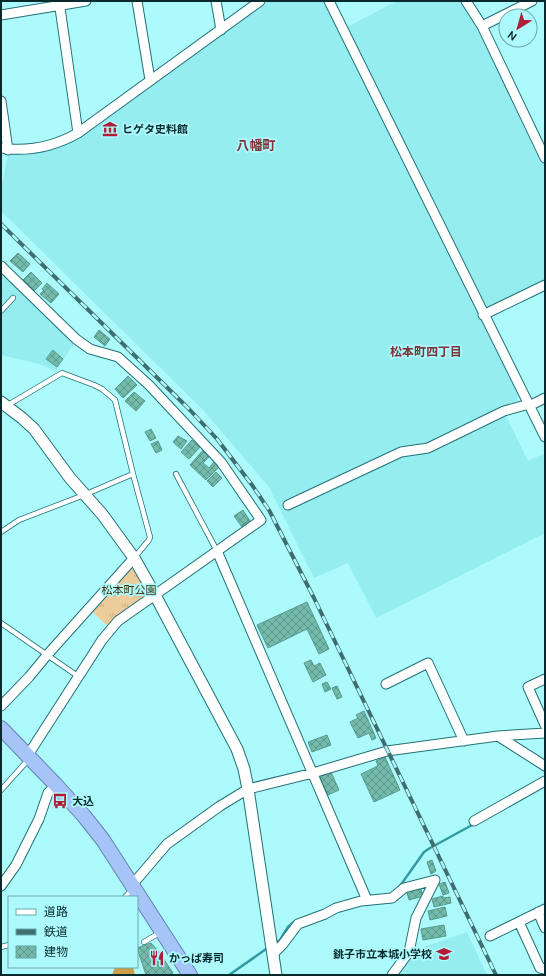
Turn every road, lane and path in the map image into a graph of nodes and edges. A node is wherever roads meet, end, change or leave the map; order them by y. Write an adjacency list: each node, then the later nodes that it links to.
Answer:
1 (86, 1): 8 (street)
2 (137, 1): 12 (street)
3 (216, 1): 11 (street)
4 (260, 1): 11 (street)
5 (329, 1): 21 (street)
6 (466, 1): 10 (street)
7 (532, 1): 10 (street)
8 (59, 3): 9 (street); 14 (street)
9 (1, 16)
10 (482, 26): 16 (street)
11 (221, 30): 12 (street)
12 (150, 80): 14 (street)
13 (1, 101): 15 (street)
14 (78, 133): 15 (street)
15 (5, 149)
16 (544, 153)
17 (1, 266): 31 (street)
18 (545, 285): 21 (street)
19 (13, 298): 20 (lane)
20 (1, 311)
21 (483, 315): 24 (street)
22 (545, 398): 24 (street)
23 (4, 404): 26 (lane); 28 (street)
24 (529, 405): 25 (street); 29 (street)
25 (545, 437)
26 (133, 474): 28 (lane); 32 (lane)
27 (176, 474): 31 (lane)
28 (84, 495): 30 (lane); 32 (street)
29 (288, 505)
30 (1, 532)
31 (217, 551): 33 (street); 47 (street)
32 (134, 558): 33 (street); 35 (street)
33 (156, 595): 36 (street); 50 (street)
34 (1, 623): 35 (lane)
35 (48, 654): 36 (lane); 39 (street)
36 (79, 677): 45 (street)
37 (545, 679): 40 (street)
38 (386, 684): 44 (street)
39 (1, 706)
40 (545, 725)
41 (1, 728): 45 (highway)
42 (545, 733): 43 (street)
43 (498, 736): 44 (street); 46 (street)
44 (464, 741): 47 (street)
45 (29, 756): 49 (highway); 51 (lane)
46 (545, 766)
47 (313, 773): 50 (street); 56 (street)
48 (545, 781): 52 (street)
49 (56, 785): 53 (street); 54 (highway)
50 (248, 789): 54 (street); 63 (street)
51 (1, 790)
52 (474, 821)
53 (1, 886)
54 (130, 890)
55 (138, 900): 60 (highway)
56 (367, 900): 63 (street); 67 (street)
57 (541, 911): 58 (street); 59 (street)
58 (519, 922): 61 (street); 64 (street)
59 (545, 928)
60 (162, 931): 62 (lane); 65 (highway)
61 (490, 936)
62 (144, 942)
63 (272, 948): 66 (street)
64 (545, 969)
65 (190, 975)
66 (276, 975)
67 (392, 975)

